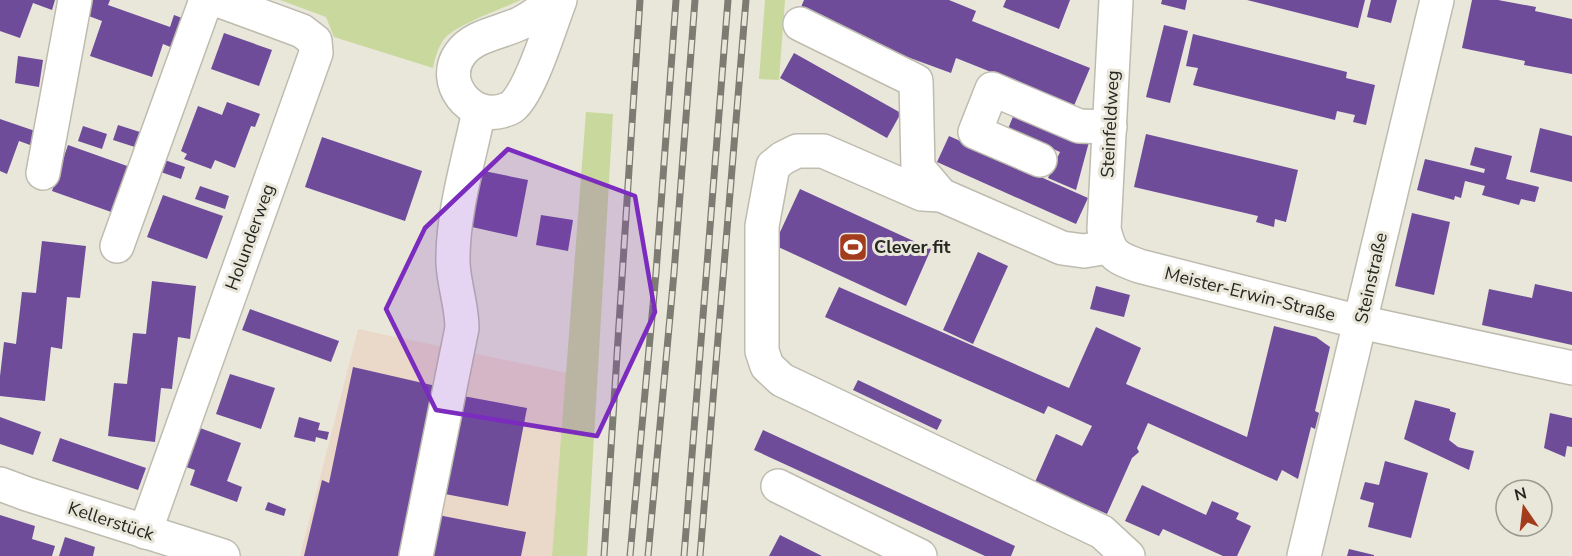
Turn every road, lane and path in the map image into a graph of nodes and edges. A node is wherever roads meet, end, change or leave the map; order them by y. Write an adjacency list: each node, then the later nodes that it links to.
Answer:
1 (75, 0): 12 (street)
2 (206, 0): 14 (street)
3 (218, 0): 20 (street, Holunderweg)
4 (555, 0): 9 (street)
5 (560, 0): 9 (street)
6 (1116, 0): 10 (street, Steinfeldweg)
7 (1437, 0): 16 (street, Steinstraße)
8 (800, 24): 13 (street)
9 (479, 111): 22 (street)
10 (1110, 127): 11 (street); 15 (street, Steinfeldweg)
11 (1040, 160)
12 (43, 173)
13 (940, 195): 15 (street); 24 (street)
14 (117, 246)
15 (1108, 247): 16 (street, Meister-Erwin-Straße)
16 (1360, 322): 17 (street, Meister-Erwin-Straße); 25 (street, Steinstraße)
17 (1572, 368)
18 (0, 484): 20 (street, Kellerstück)
19 (778, 486): 23 (street)
20 (145, 532): 21 (street, Kellerstück)
21 (223, 556)
22 (416, 556)
23 (920, 556)
24 (1128, 556)
25 (1304, 556)

